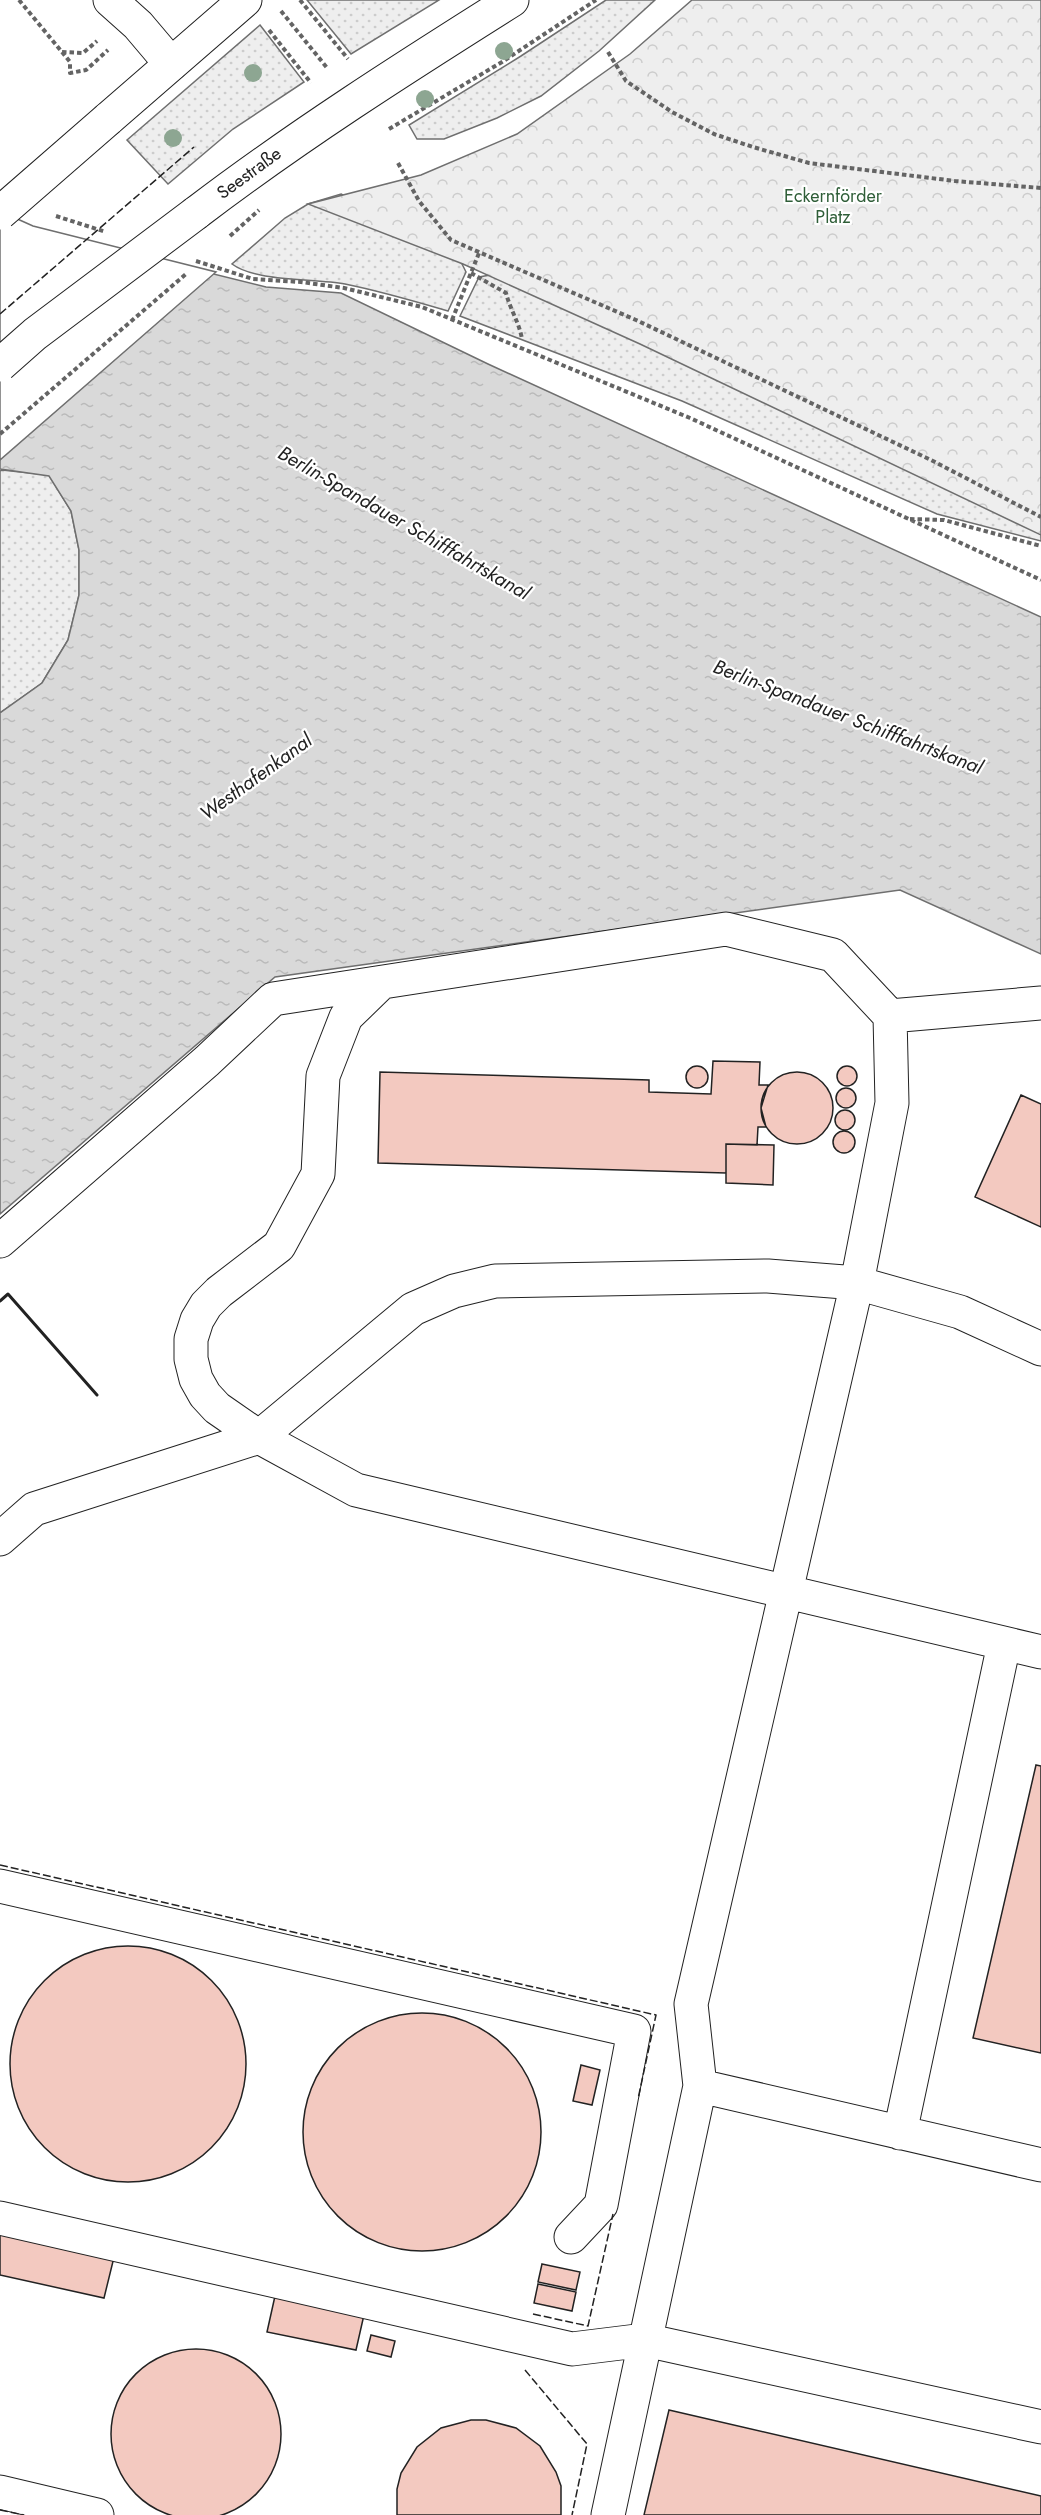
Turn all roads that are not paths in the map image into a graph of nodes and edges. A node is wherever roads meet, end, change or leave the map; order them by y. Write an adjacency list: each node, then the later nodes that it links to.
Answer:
1 (110, 0): 4 (main road)
2 (512, 0): 6 (main road, Seestraße, bridge)
3 (255, 12): 4 (main road)
4 (171, 64): 5 (main road, bridge)
5 (0, 213)
6 (0, 365)
7 (381, 983): 9 (main road); 10 (main road); 13 (main road)
8 (1041, 1003): 9 (main road)
9 (890, 1016): 11 (main road)
10 (0, 1241)
11 (857, 1283): 12 (main road); 13 (main road); 15 (main road)
12 (1041, 1349)
13 (259, 1437): 14 (main road); 15 (main road)
14 (0, 1539)
15 (786, 1592): 16 (main road); 19 (main road)
16 (1004, 1644): 17 (main road); 20 (main road)
17 (1041, 1652)
18 (0, 1886): 23 (main road)
19 (700, 2086): 20 (main road); 24 (main road)
20 (900, 2133): 21 (main road)
21 (1041, 2165)
22 (0, 2218): 24 (main road)
23 (572, 2237)
24 (645, 2340): 25 (main road); 28 (main road)
25 (1041, 2427)
26 (0, 2492): 27 (main road)
27 (97, 2515)
28 (608, 2515)

